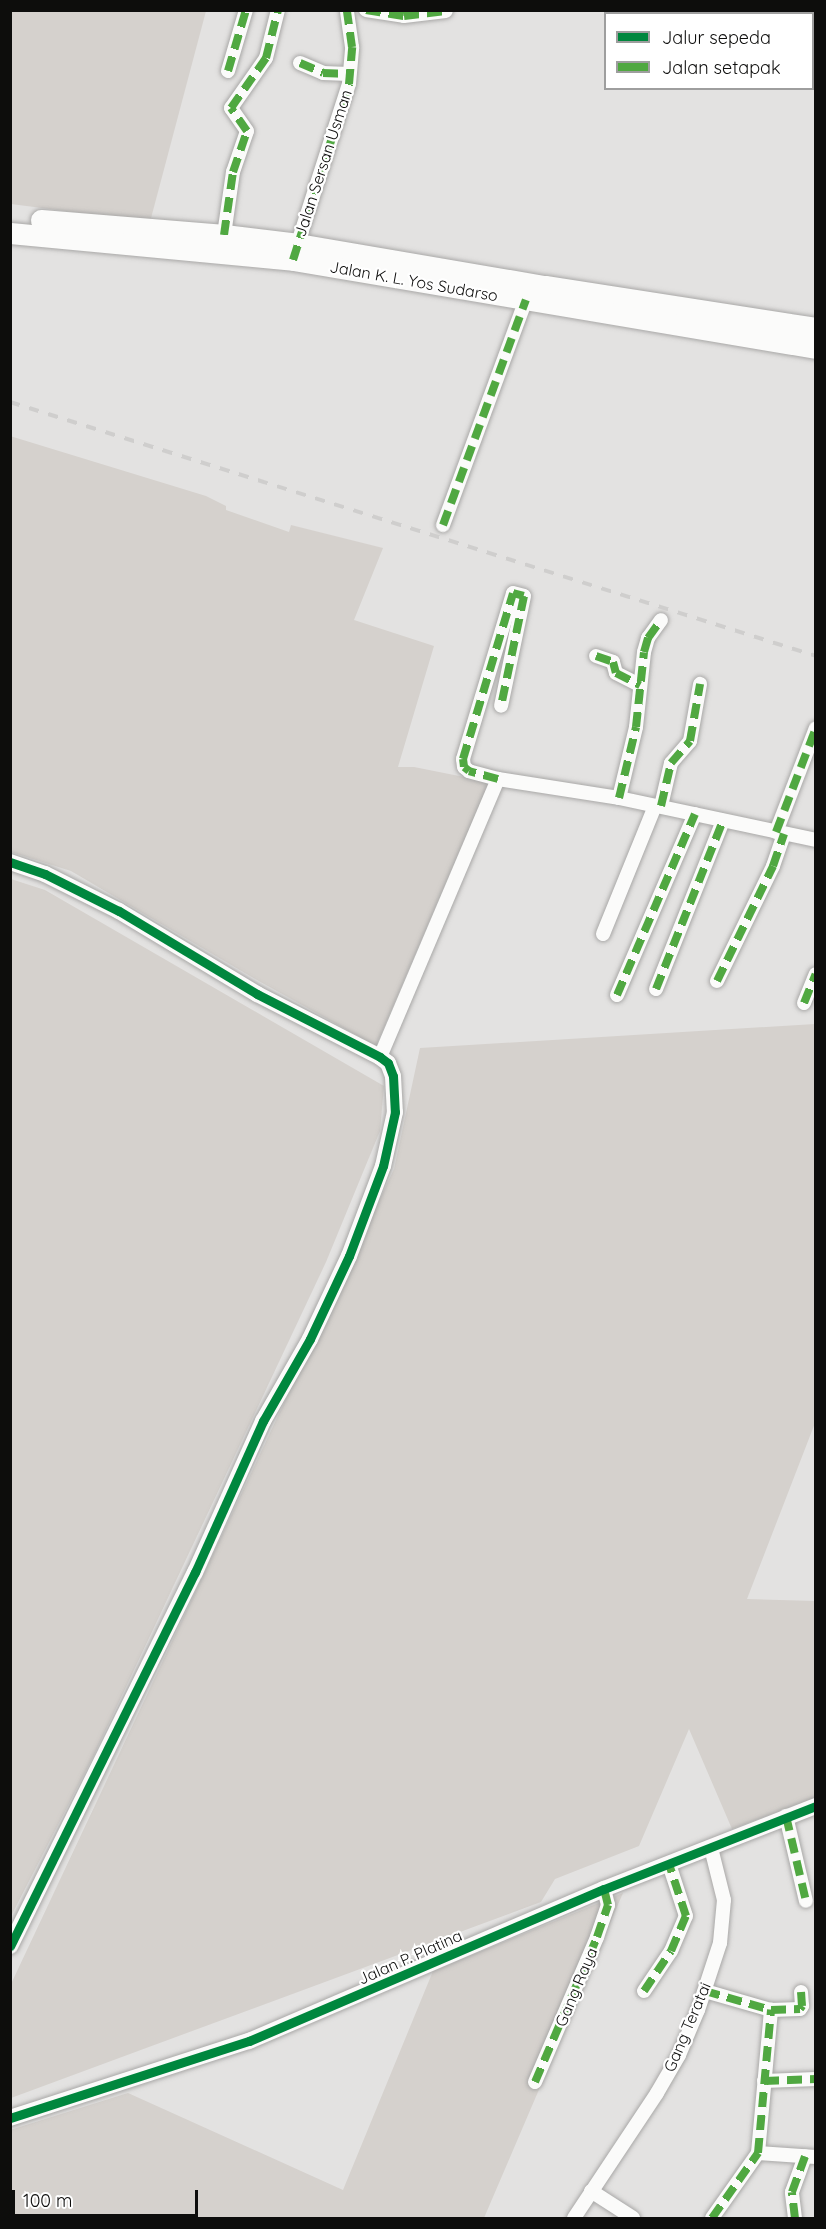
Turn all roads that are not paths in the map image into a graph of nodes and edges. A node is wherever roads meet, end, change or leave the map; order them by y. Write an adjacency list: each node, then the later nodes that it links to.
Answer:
1 (246, 10): 7 (street)
2 (278, 10): 11 (street)
3 (347, 10): 8 (street, Jalan Sersan Usman)
4 (366, 10): 5 (street)
5 (446, 11)
6 (300, 63): 8 (street)
7 (228, 70)
8 (349, 74): 12 (street, Jalan Sersan Usman)
9 (10, 218): 11 (highway, Jalan K. L. Yos Sudarso)
10 (10, 232): 12 (highway, Jalan K. L. Yos Sudarso)
11 (224, 235): 12 (highway, Jalan K. L. Yos Sudarso)
12 (295, 252): 13 (highway, Jalan K. L. Yos Sudarso); 14 (highway, Jalan K. L. Yos Sudarso)
13 (526, 300): 15 (highway, Jalan K. L. Yos Sudarso); 16 (street)
14 (816, 328)
15 (816, 348)
16 (443, 525)
17 (661, 620): 20 (street)
18 (596, 656): 20 (street)
19 (700, 684): 25 (street)
20 (640, 685): 24 (street)
21 (501, 706): 23 (street)
22 (816, 728): 28 (street)
23 (498, 779): 24 (street); 37 (street)
24 (619, 798): 25 (street)
25 (658, 806): 26 (street); 31 (street)
26 (695, 814): 27 (street); 35 (street)
27 (723, 821): 28 (street); 34 (street)
28 (780, 833): 29 (street); 33 (street)
29 (816, 840)
30 (10, 861): 37 (street)
31 (603, 934)
32 (816, 974): 36 (street)
33 (717, 981)
34 (656, 989)
35 (617, 995)
36 (804, 1003)
37 (380, 1057): 44 (street)
38 (816, 1806): 39 (street, Jalan P. Platina)
39 (786, 1816): 40 (street, Jalan P. Platina); 43 (street)
40 (711, 1848): 41 (street, Jalan P. Platina); 46 (street, Gang Teratai)
41 (669, 1864): 42 (street, Jalan P. Platina); 45 (street)
42 (604, 1889): 51 (street, Gang Raya); 52 (street, Jalan P. Platina)
43 (806, 1901)
44 (10, 1946)
45 (644, 1991)
46 (705, 1991): 48 (street); 55 (street, Gang Teratai)
47 (801, 1992): 48 (street)
48 (771, 2010): 50 (street)
49 (816, 2079): 50 (street)
50 (764, 2081): 53 (street)
51 (535, 2082)
52 (10, 2118)
53 (758, 2153): 54 (street); 58 (street)
54 (810, 2157): 59 (street)
55 (591, 2192): 56 (street, Gang Teratai); 57 (street)
56 (574, 2218)
57 (633, 2218)
58 (712, 2218)
59 (795, 2218)

